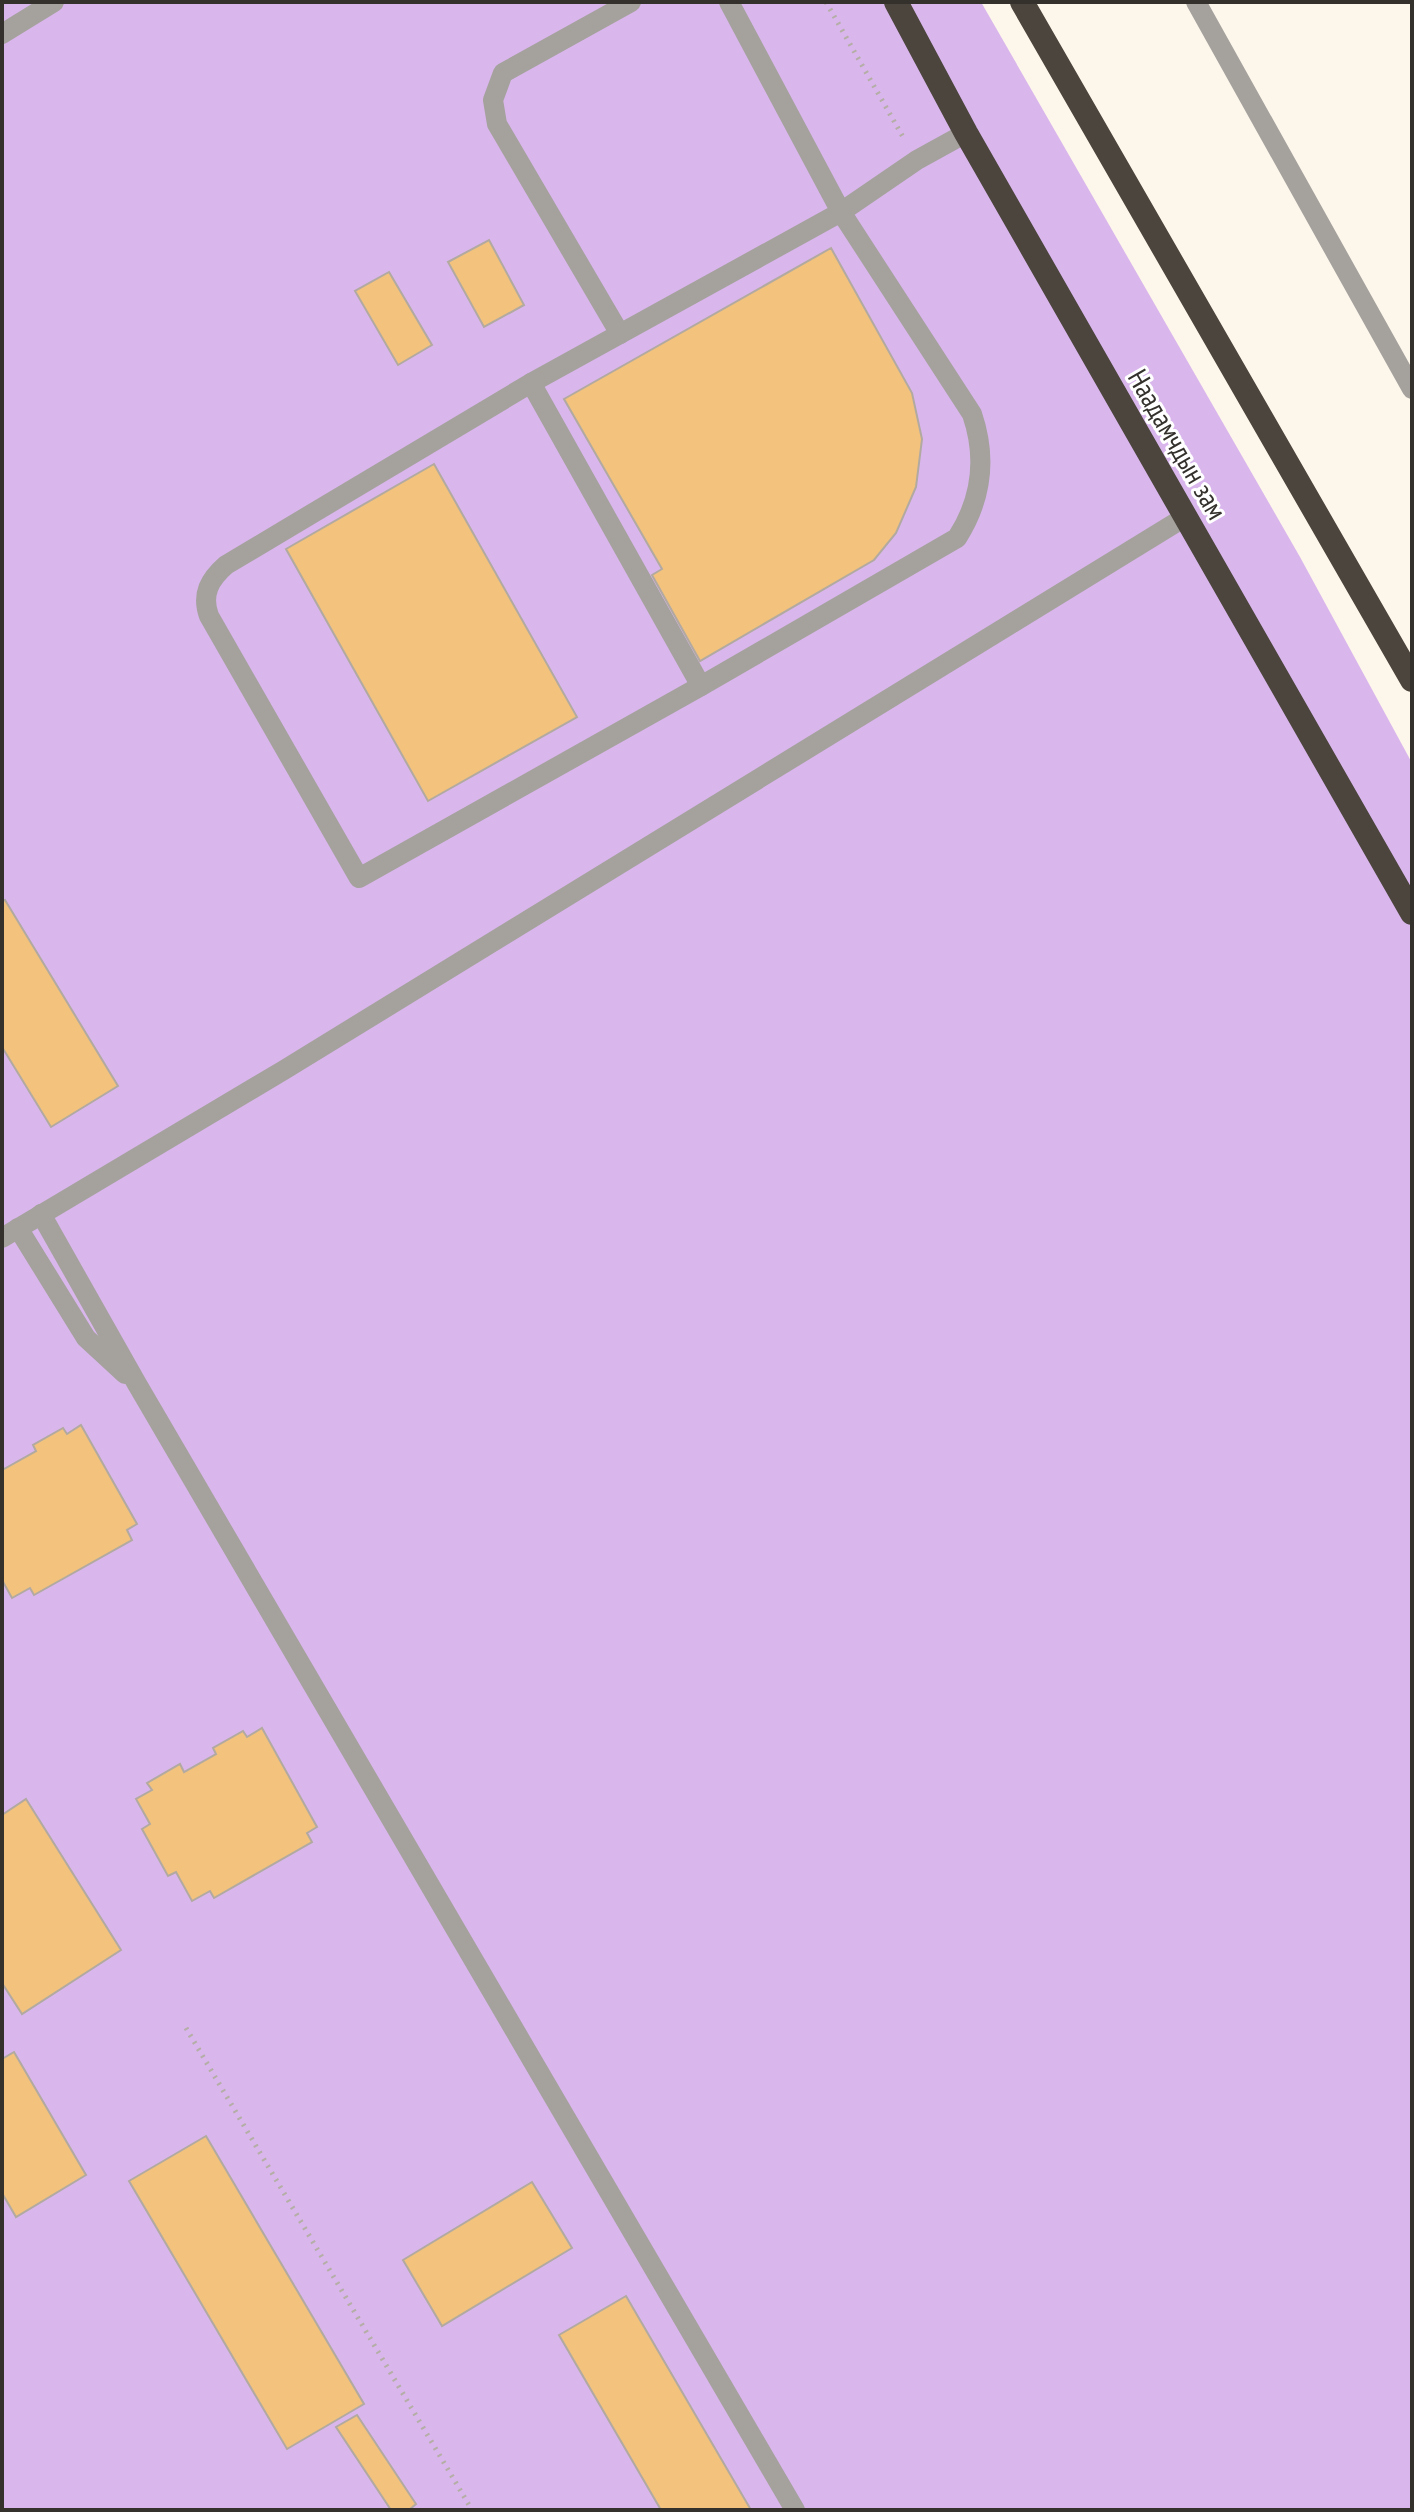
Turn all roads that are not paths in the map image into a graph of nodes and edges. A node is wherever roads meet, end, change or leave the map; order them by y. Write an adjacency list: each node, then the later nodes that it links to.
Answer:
1 (54, 2): 7 (street)
2 (631, 2): 10 (street)
3 (729, 2): 9 (street)
4 (896, 2): 8 (highway, Наадамчдын зам)
5 (1022, 2): 14 (highway)
6 (1196, 2): 12 (street)
7 (2, 34)
8 (966, 133): 9 (street); 13 (highway, Наадамчдын зам)
9 (841, 212): 10 (street); 15 (street)
10 (620, 334): 11 (street)
11 (531, 383): 15 (street); 15 (street)
12 (1412, 389)
13 (1185, 517): 16 (highway, Наадамчдын зам); 17 (street)
14 (1412, 680)
15 (701, 686)
16 (1412, 913)
17 (41, 1214): 18 (street); 19 (street)
18 (10, 1233): 19 (street)
19 (137, 1384): 20 (street)
20 (795, 2510)

